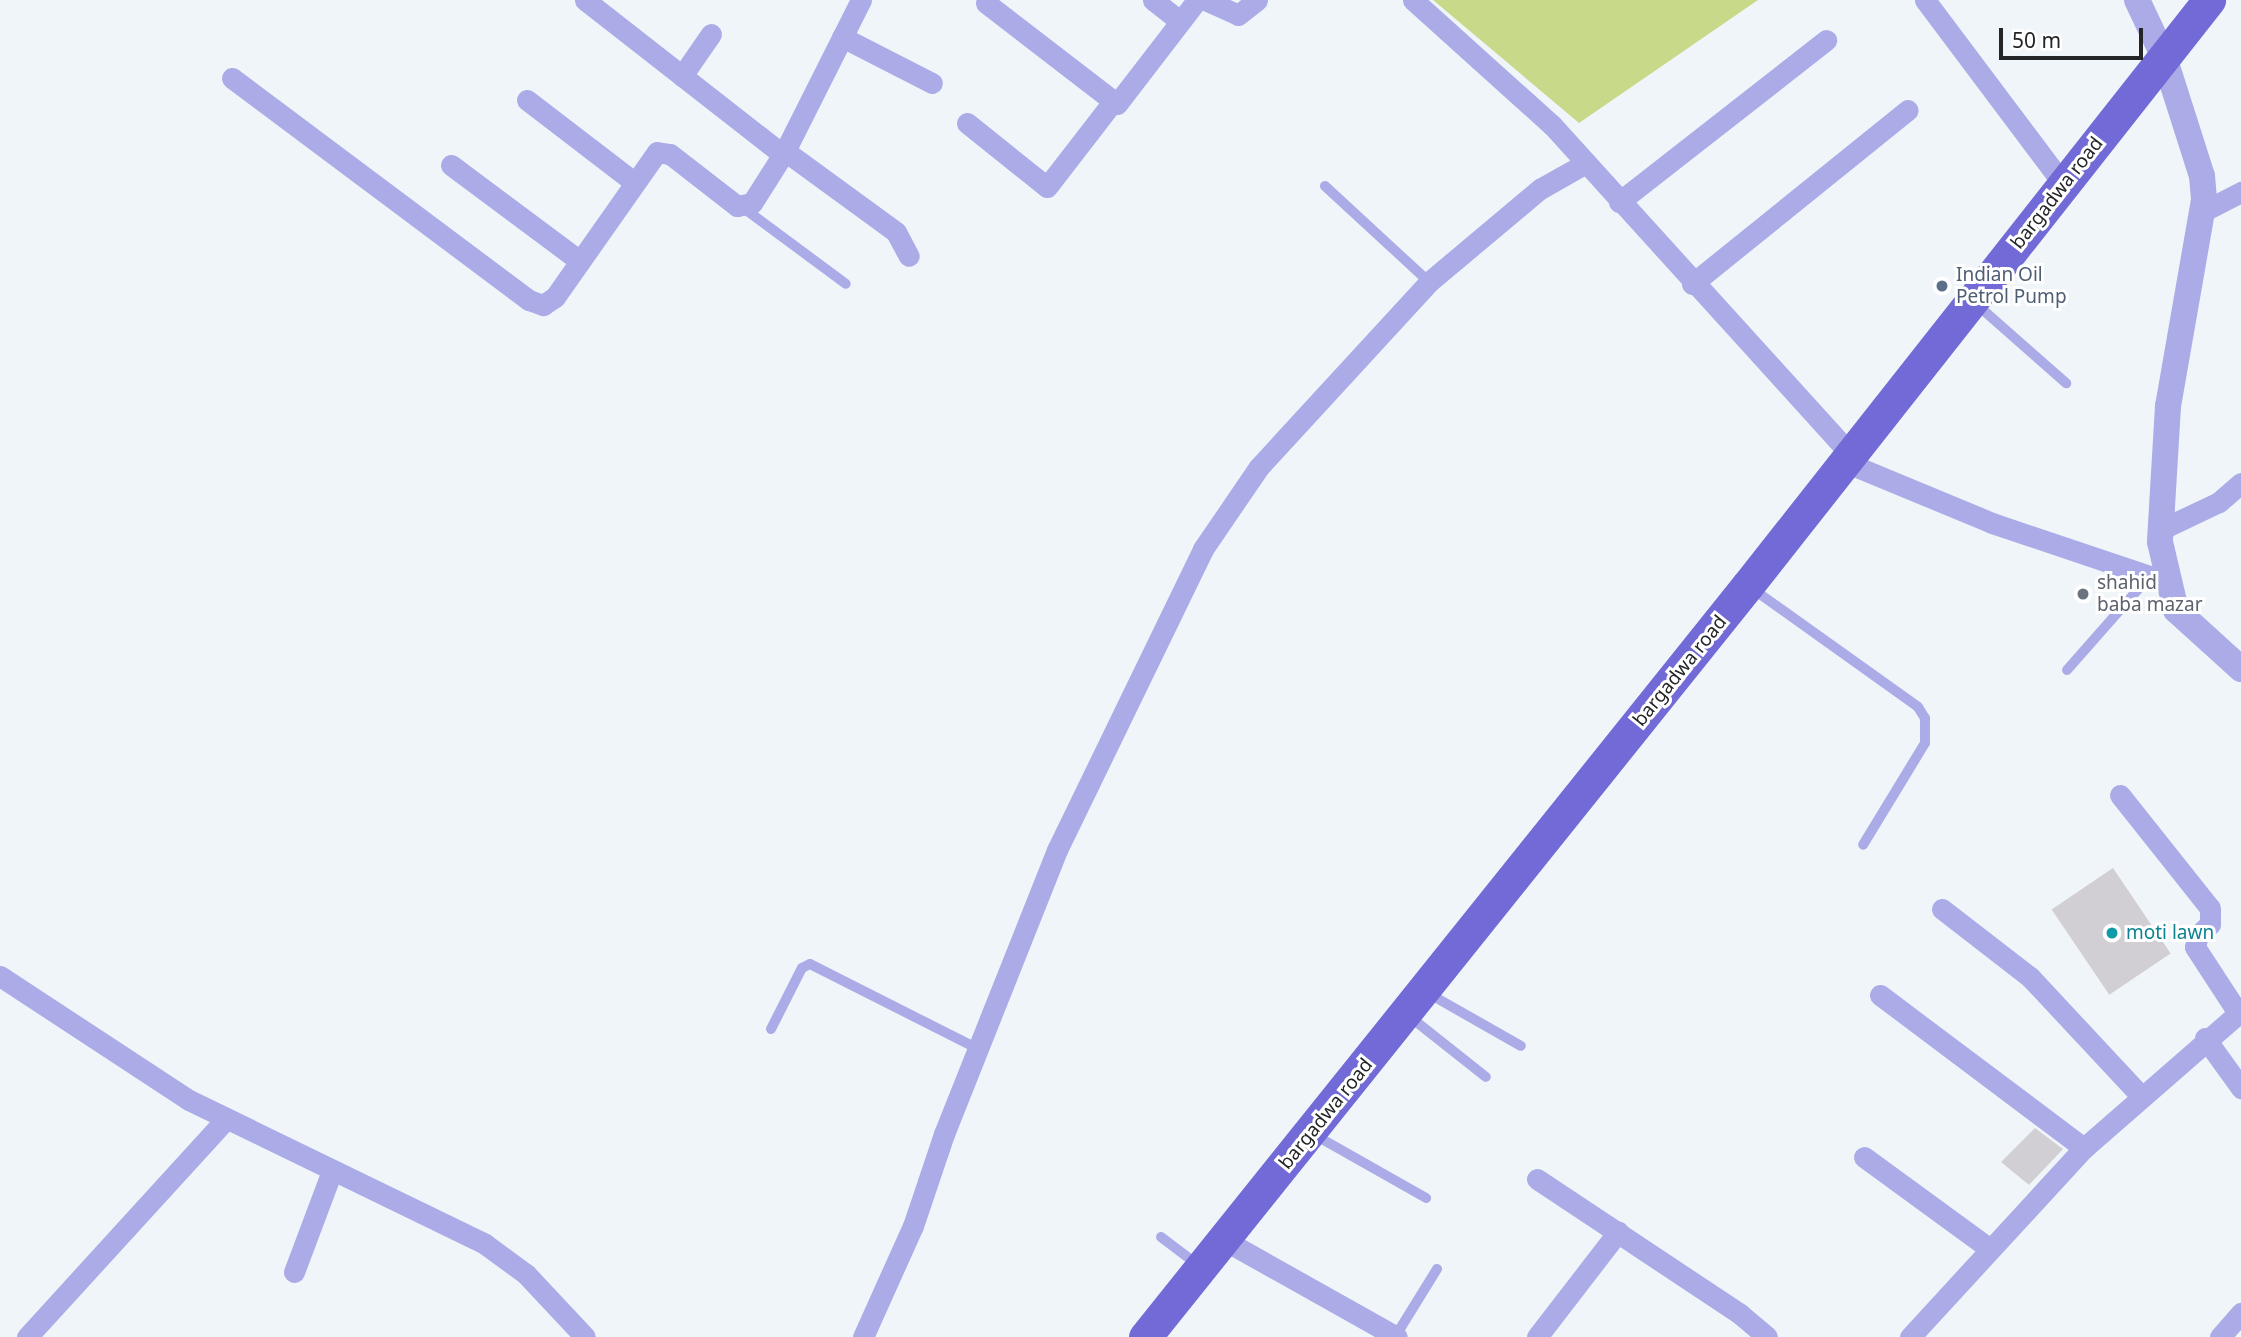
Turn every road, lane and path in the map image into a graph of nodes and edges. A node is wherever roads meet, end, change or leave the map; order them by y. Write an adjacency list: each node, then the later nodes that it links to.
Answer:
1 (585, 0): 17 (street)
2 (861, 0): 14 (street)
3 (1153, 0): 12 (street)
4 (1198, 0): 12 (street)
5 (1205, 0): 6 (street)
6 (1257, 0)
7 (1413, 0): 25 (street)
8 (1925, 0): 28 (street)
9 (2137, 0): 16 (street)
10 (2209, 0): 16 (main road, bargadwa road)
11 (986, 3): 21 (street)
12 (1180, 21): 21 (street)
13 (710, 34): 17 (street)
14 (842, 37): 19 (street); 24 (street)
15 (1826, 40): 31 (street)
16 (2164, 57): 28 (main road, bargadwa road); 30 (street)
17 (682, 76): 24 (street)
18 (232, 78): 34 (street)
19 (932, 83)
20 (527, 100): 27 (street)
21 (1112, 103): 23 (street)
22 (1908, 110): 37 (street)
23 (967, 123)
24 (783, 153): 32 (street); 33 (street)
25 (1586, 163): 31 (street); 35 (street)
26 (451, 165): 34 (street)
27 (635, 183): 32 (street); 34 (street)
28 (2064, 185): 38 (main road, bargadwa road)
29 (1325, 186): 35 (lane)
30 (2223, 201): 42 (street)
31 (1619, 202): 37 (street)
32 (742, 207): 36 (lane)
33 (909, 256)
34 (580, 261)
35 (1429, 282): 57 (street)
36 (846, 284)
37 (1692, 284): 40 (street)
38 (1973, 301): 39 (lane); 40 (main road, bargadwa road)
39 (2066, 383)
40 (1848, 459): 43 (street); 44 (main road, bargadwa road)
41 (2241, 483): 42 (street)
42 (2180, 521): 43 (street)
43 (2158, 579): 45 (street); 46 (lane)
44 (1748, 585): 48 (lane); 52 (main road, bargadwa road)
45 (2241, 669)
46 (2067, 670)
47 (2120, 795): 53 (street)
48 (1863, 845)
49 (1942, 909): 60 (street)
50 (0, 976): 61 (street)
51 (1880, 995): 63 (street)
52 (1415, 1002): 56 (lane); 58 (lane); 62 (main road, bargadwa road)
53 (2240, 1012): 55 (street)
54 (771, 1029): 57 (lane)
55 (2205, 1038): 59 (street); 60 (street)
56 (1521, 1046)
57 (978, 1048): 78 (street)
58 (1486, 1077)
59 (2241, 1088)
60 (2141, 1096): 63 (street)
61 (225, 1120): 65 (street); 76 (street)
62 (1311, 1133): 67 (lane); 70 (main road, bargadwa road)
63 (2084, 1148): 71 (street)
64 (1864, 1157): 71 (street)
65 (332, 1171): 74 (street); 77 (street)
66 (1537, 1179): 68 (street)
67 (1426, 1198)
68 (1618, 1232): 81 (street); 82 (street)
69 (1161, 1237): 72 (lane)
70 (1224, 1240): 72 (main road, bargadwa road); 80 (street)
71 (1990, 1249): 83 (street)
72 (1202, 1268): 79 (main road, bargadwa road)
73 (1437, 1269): 80 (lane)
74 (294, 1272)
75 (2241, 1312): 84 (street)
76 (27, 1337)
77 (585, 1337)
78 (863, 1337)
79 (1145, 1337)
80 (1396, 1337)
81 (1536, 1337)
82 (1767, 1337)
83 (1910, 1337)
84 (2220, 1337)

